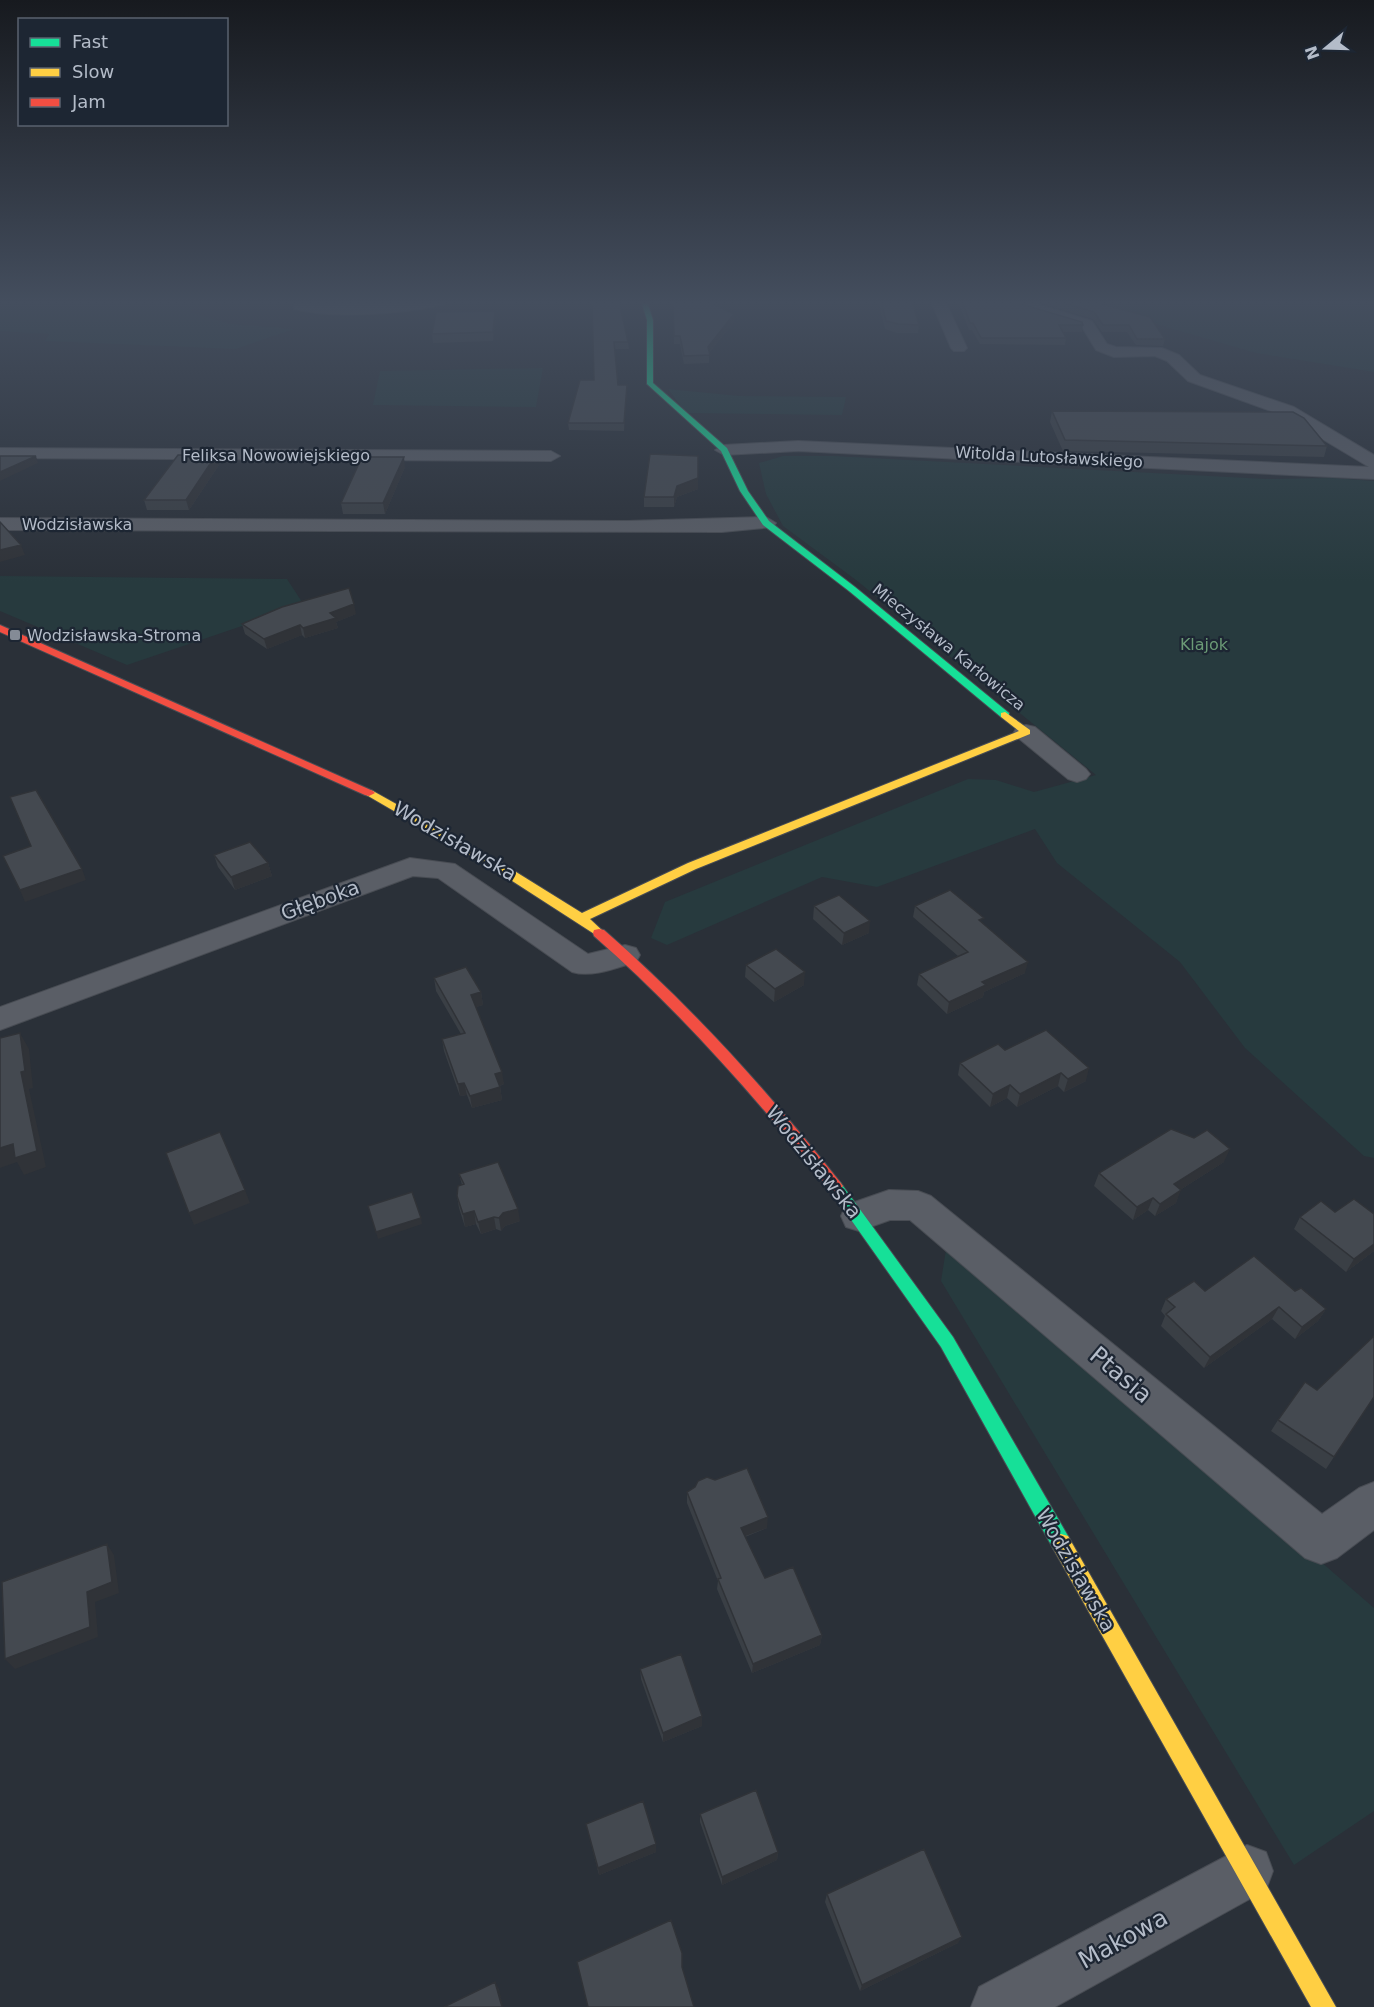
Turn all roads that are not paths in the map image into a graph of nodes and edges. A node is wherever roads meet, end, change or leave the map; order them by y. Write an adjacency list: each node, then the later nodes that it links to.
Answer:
1 (662, 395): 3 (street, Mieczysława Karłowicza)
2 (1241, 395): 6 (street)
3 (724, 450): 7 (street, Witolda Lutosławskiego); 8 (street, Mieczysława Karłowicza)
4 (0, 453): 5 (street, Feliksa Nowowiejskiego)
5 (552, 456)
6 (1374, 464)
7 (1374, 473)
8 (766, 523): 9 (street, Wodzisławska); 11 (street, Mieczysława Karłowicza)
9 (0, 524)
10 (0, 628): 13 (street, Wodzisławska)
11 (1026, 732): 12 (street); 13 (street, Mieczysława Karłowicza)
12 (1077, 774)
13 (581, 918): 14 (street, Wodzisławska)
14 (625, 955): 15 (street, Głęboka); 16 (street, Wodzisławska)
15 (0, 1019)
16 (859, 1216): 17 (street, Ptasia); 18 (street, Wodzisławska)
17 (1374, 1503)
18 (1247, 1870): 19 (street, Makowa); 20 (street, Wodzisławska)
19 (999, 2007)
20 (1324, 2007)

